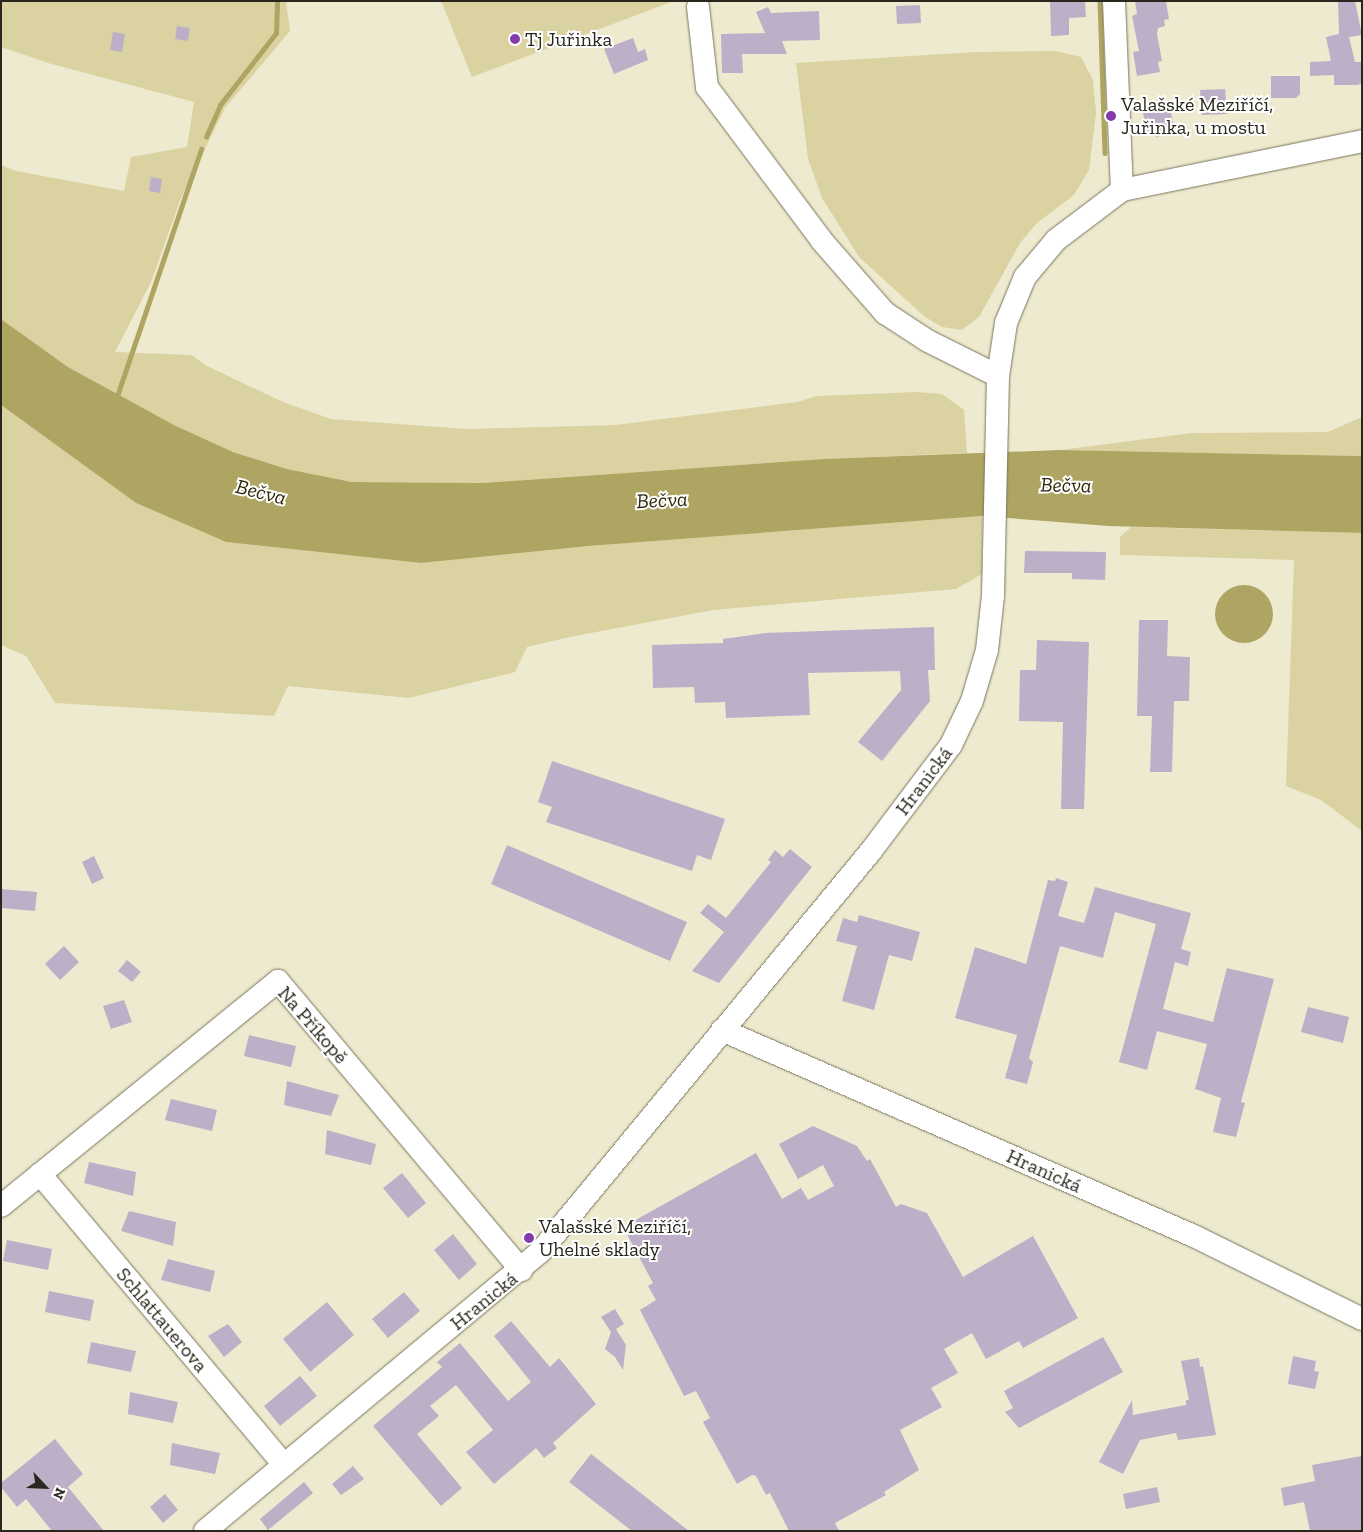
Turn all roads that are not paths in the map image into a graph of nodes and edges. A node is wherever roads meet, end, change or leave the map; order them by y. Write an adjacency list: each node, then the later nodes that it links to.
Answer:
1 (1114, 1): 4 (street)
2 (698, 7): 5 (street)
3 (1362, 141): 4 (street)
4 (1122, 190): 5 (street, Hranická)
5 (998, 376): 6 (street, Hranická)
6 (722, 1030): 9 (street, Hranická); 10 (street, Hranická)
7 (40, 1174): 8 (street, Na Příkopě); 9 (street, Na Příkopě); 11 (street, Schlattauerova)
8 (1, 1206)
9 (521, 1270): 11 (street, Hranická)
10 (1362, 1319)
11 (284, 1465): 12 (street, Hranická)
12 (205, 1531)

